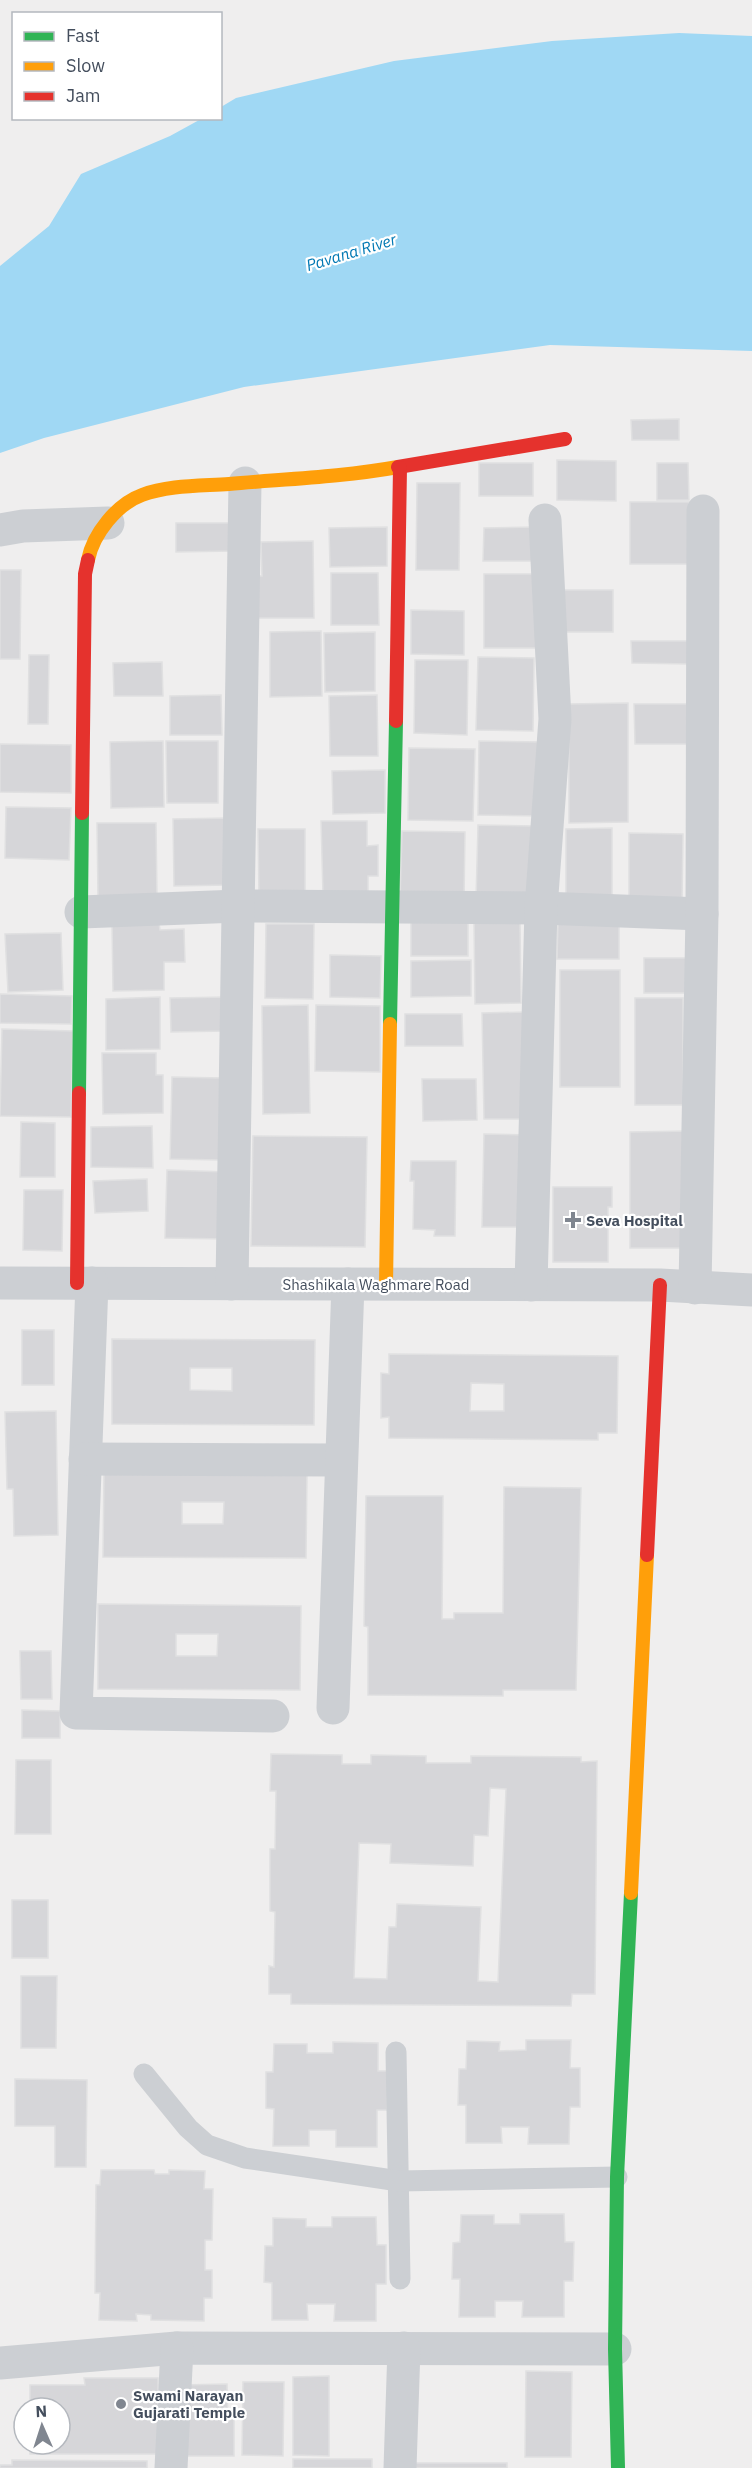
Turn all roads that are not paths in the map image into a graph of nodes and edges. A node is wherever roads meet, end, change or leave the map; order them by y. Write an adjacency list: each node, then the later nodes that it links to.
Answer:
1 (565, 439): 2 (street)
2 (400, 468): 3 (street); 10 (street)
3 (245, 483): 6 (street); 8 (street)
4 (703, 512): 12 (street)
5 (545, 520): 9 (street)
6 (108, 523): 7 (street); 11 (street)
7 (0, 530)
8 (238, 906): 10 (street); 11 (street); 15 (street)
9 (541, 908): 10 (street); 12 (street); 18 (street)
10 (392, 909): 17 (street)
11 (81, 912): 14 (street)
12 (702, 914): 20 (street)
13 (0, 1283): 14 (street, Shashikala Waghmare Road)
14 (85, 1283): 15 (street, Shashikala Waghmare Road); 22 (street)
15 (232, 1284): 16 (street, Shashikala Waghmare Road)
16 (348, 1284): 17 (street, Shashikala Waghmare Road); 23 (street)
17 (386, 1284): 18 (street, Shashikala Waghmare Road)
18 (531, 1285): 19 (street, Shashikala Waghmare Road)
19 (660, 1285): 20 (street, Shashikala Waghmare Road); 28 (street)
20 (695, 1287): 21 (street, Shashikala Waghmare Road)
21 (752, 1290)
22 (85, 1459): 23 (street); 25 (street)
23 (340, 1460): 24 (street)
24 (333, 1708)
25 (273, 1716)
26 (396, 2052): 29 (lane)
27 (144, 2074): 29 (lane)
28 (617, 2178): 29 (lane); 33 (street)
29 (399, 2181): 30 (lane)
30 (400, 2279)
31 (177, 2348): 32 (street); 34 (street); 35 (street)
32 (404, 2348): 33 (street); 36 (street)
33 (615, 2349): 37 (street)
34 (0, 2363)
35 (171, 2468)
36 (400, 2468)
37 (618, 2468)

